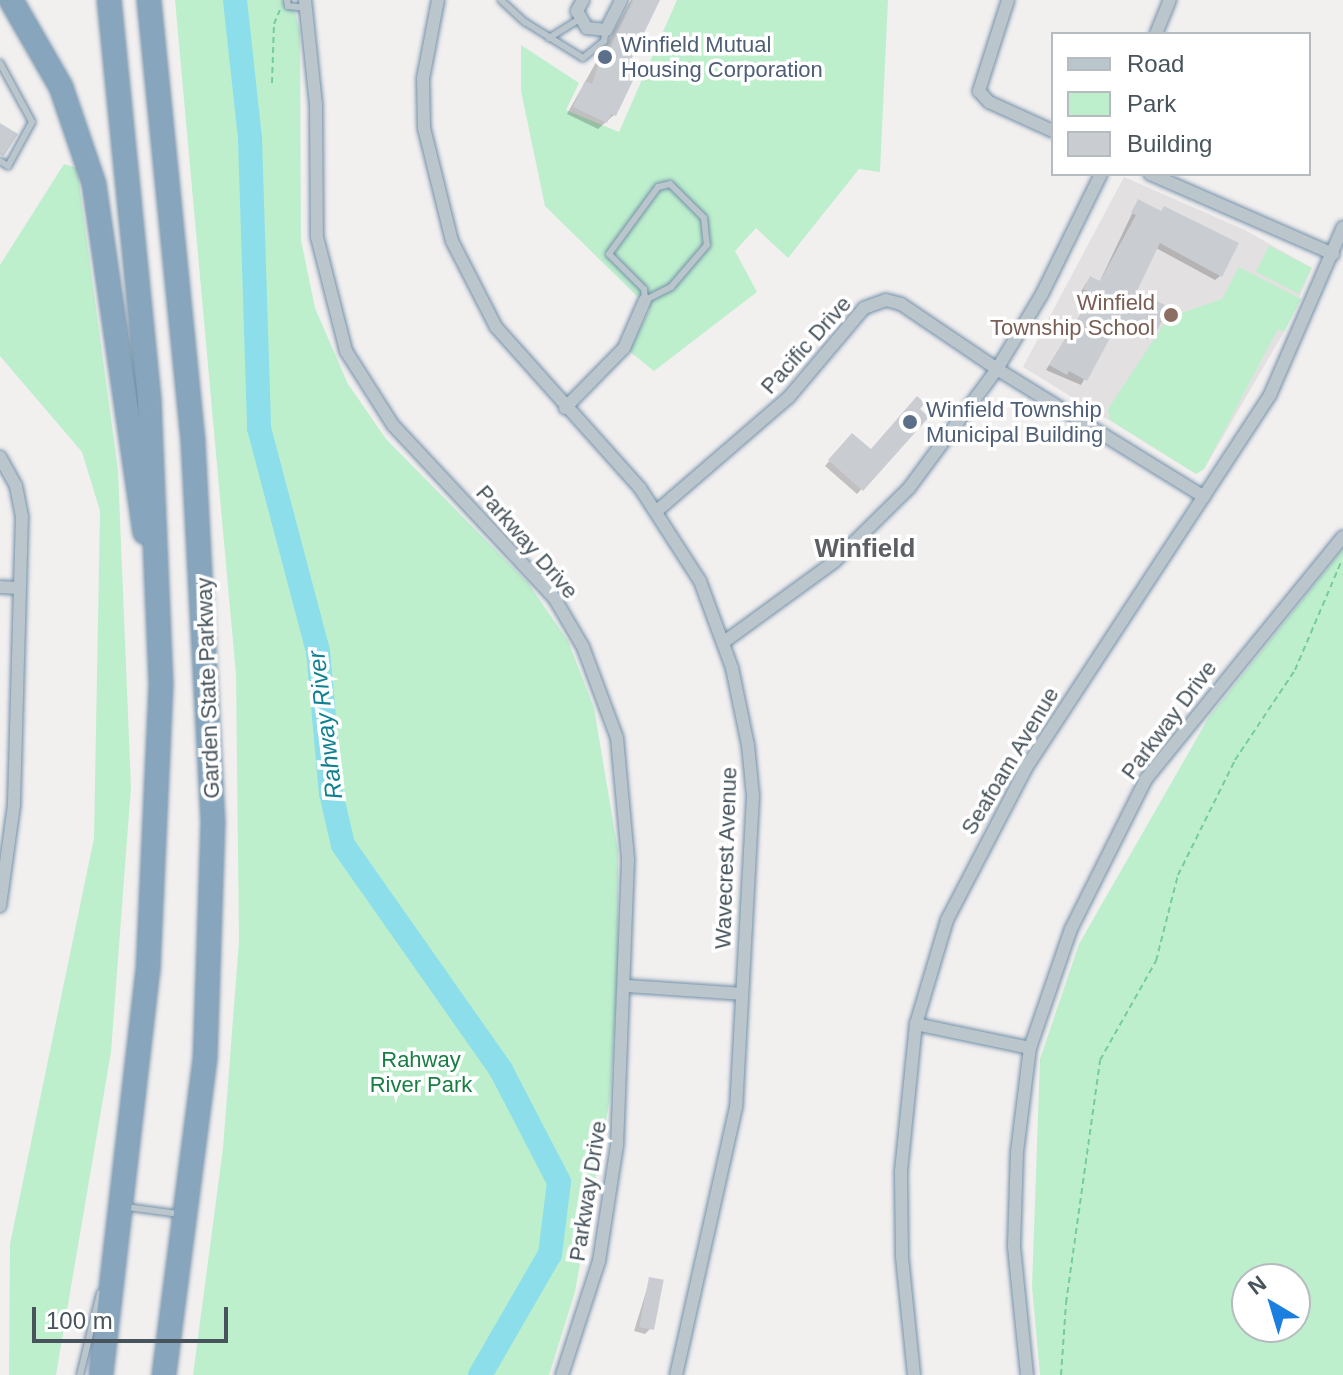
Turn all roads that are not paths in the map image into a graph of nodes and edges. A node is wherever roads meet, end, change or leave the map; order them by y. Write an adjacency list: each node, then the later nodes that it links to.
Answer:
1 (11, 0): 17 (highway)
2 (109, 0): 35 (highway, Garden State Parkway)
3 (149, 0): 44 (highway, Garden State Parkway)
4 (438, 0): 27 (street, Wavecrest Avenue)
5 (501, 0): 16 (lane)
6 (583, 0): 12 (street)
7 (621, 0): 14 (street)
8 (1008, 0): 19 (street)
9 (1170, 0): 15 (street)
10 (287, 3): 11 (lane)
11 (306, 4): 39 (street, Parkway Drive)
12 (581, 18): 14 (street); 16 (lane)
13 (0, 20): 17 (highway)
14 (606, 30): 16 (lane)
15 (1157, 32)
16 (549, 38)
17 (43, 51): 35 (highway)
18 (0, 63): 20 (lane)
19 (1051, 130)
20 (0, 161)
21 (1100, 176): 26 (street)
22 (1155, 176): 24 (street)
23 (1343, 227): 24 (street, Seafoam Avenue)
24 (1333, 254): 29 (street, Seafoam Avenue)
25 (645, 300): 25 (lane); 27 (street)
26 (997, 369): 29 (street, Pacific Drive); 30 (street, Pacific Drive); 34 (street)
27 (565, 408): 30 (street, Wavecrest Avenue)
28 (0, 457): 33 (street)
29 (1204, 497): 41 (street, Seafoam Avenue)
30 (658, 510): 34 (street, Wavecrest Avenue)
31 (1343, 537): 42 (street, Parkway Drive)
32 (0, 587): 33 (street)
33 (19, 588): 37 (street)
34 (724, 642): 40 (street, Wavecrest Avenue)
35 (161, 685): 43 (highway, Garden State Parkway)
36 (0, 746): 37 (street)
37 (16, 746): 38 (street)
38 (0, 906)
39 (626, 986): 40 (street); 48 (street, Parkway Drive)
40 (742, 994): 49 (street, Wavecrest Avenue)
41 (916, 1024): 42 (street); 50 (street, Seafoam Avenue)
42 (1030, 1048): 51 (street, Parkway Drive)
43 (121, 1206): 44 (lane); 45 (lane); 46 (highway, Garden State Parkway)
44 (188, 1215): 47 (highway, Garden State Parkway)
45 (80, 1375)
46 (101, 1375)
47 (164, 1375)
48 (562, 1375)
49 (676, 1375)
50 (914, 1375)
51 (1027, 1375)

